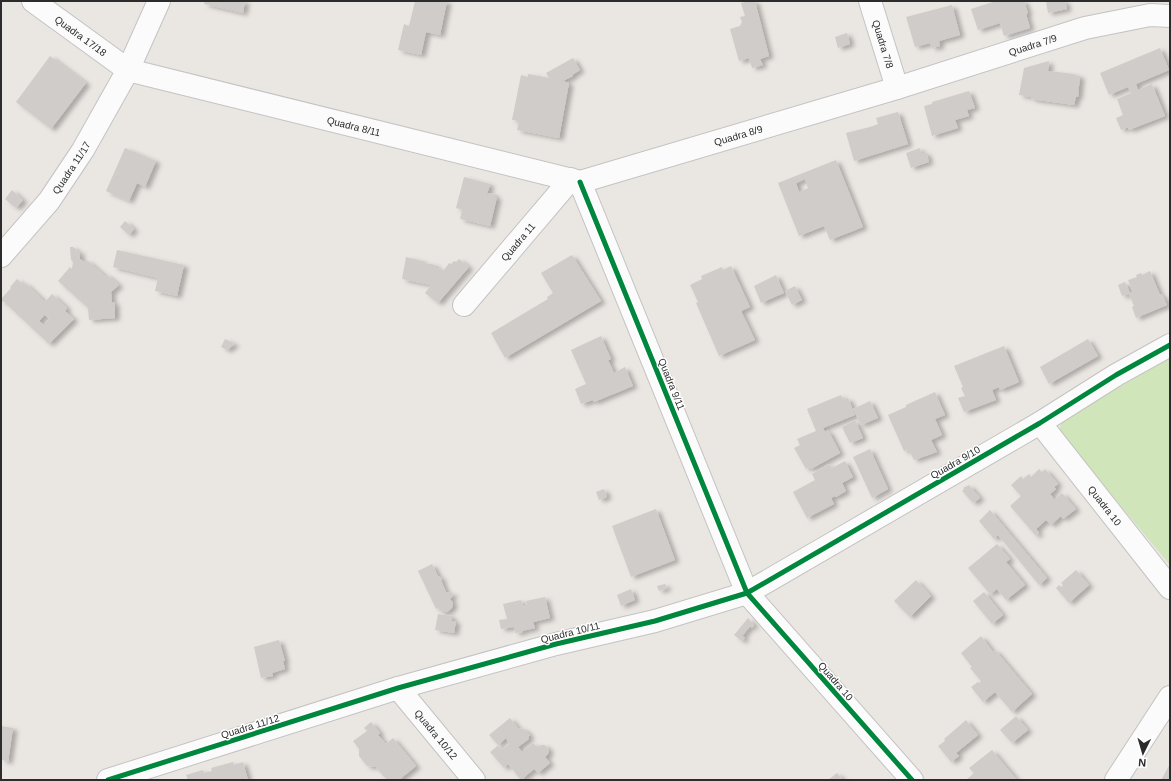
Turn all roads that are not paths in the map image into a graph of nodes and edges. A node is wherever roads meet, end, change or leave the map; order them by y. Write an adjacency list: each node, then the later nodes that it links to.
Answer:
1 (33, 1): 5 (street, Quadra 17/18)
2 (159, 1): 5 (street, Quadra 11/17)
3 (870, 1): 6 (street, Quadra 7/8)
4 (1170, 16): 6 (street, Quadra 7/9)
5 (128, 70): 7 (street, Quadra 8/11); 8 (street, Quadra 11/17)
6 (897, 88): 7 (street, Quadra 8/9)
7 (576, 180): 9 (street, Quadra 11); 13 (street, Quadra 9/11)
8 (1, 256)
9 (464, 305)
10 (1170, 345): 11 (street, Quadra 9/10)
11 (1040, 423): 12 (street, Quadra 10); 13 (street, Quadra 9/10)
12 (1170, 588)
13 (747, 594): 14 (street, Quadra 10/11); 18 (street, Quadra 10)
14 (398, 688): 16 (street, Quadra 11/12); 17 (street, Quadra 10/12)
15 (1170, 697): 19 (street)
16 (108, 780)
17 (474, 780)
18 (912, 780)
19 (1116, 780)

